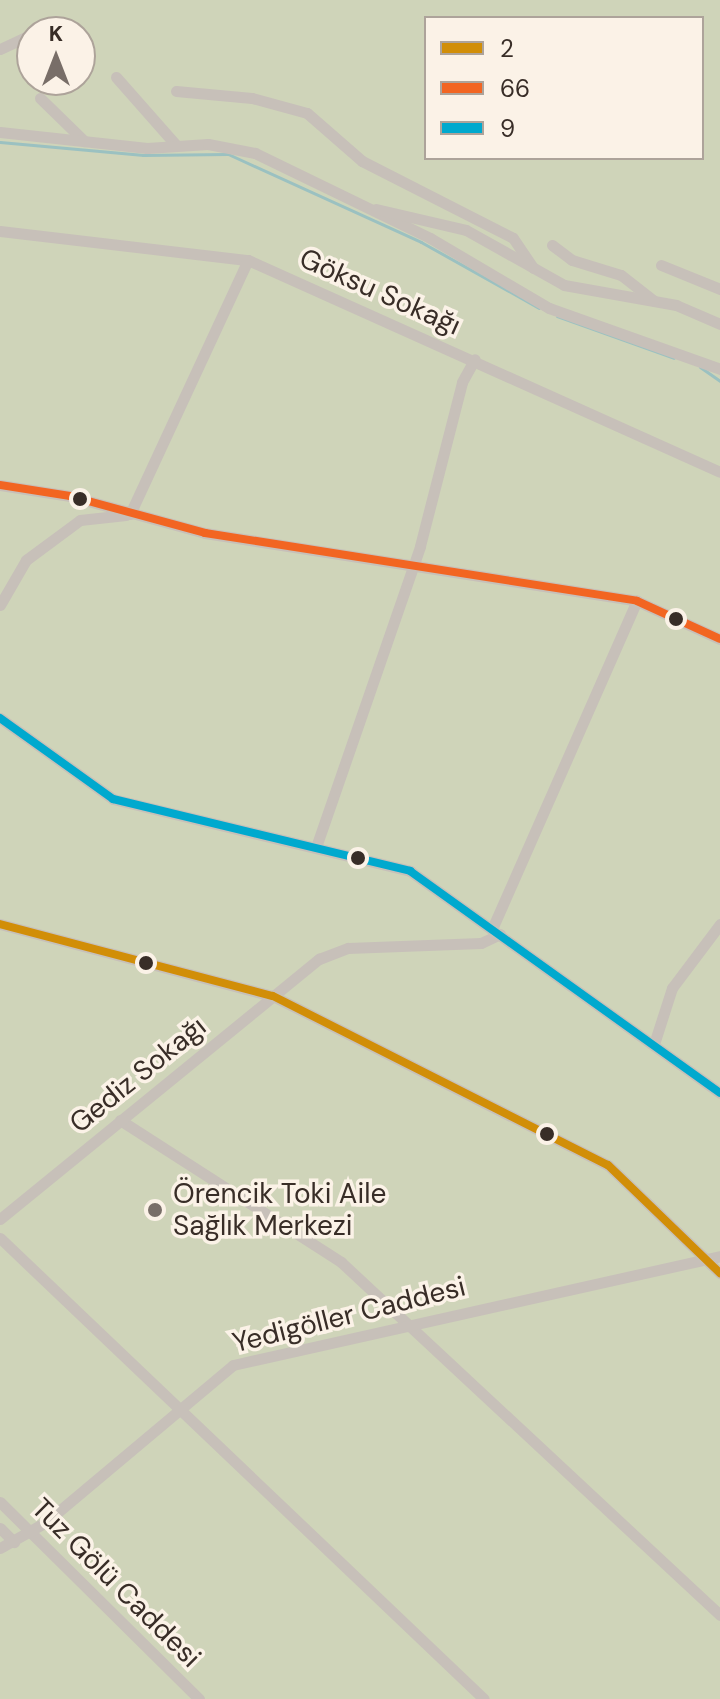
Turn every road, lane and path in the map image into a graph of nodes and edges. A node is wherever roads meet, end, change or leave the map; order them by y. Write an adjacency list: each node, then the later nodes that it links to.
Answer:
1 (116, 77): 6 (street)
2 (176, 91): 12 (street)
3 (40, 98): 5 (street)
4 (0, 132): 5 (street)
5 (84, 141): 6 (street)
6 (176, 145): 7 (street)
7 (356, 205): 12 (street); 17 (street)
8 (0, 231): 10 (street, Göksu Sokağı)
9 (552, 245): 14 (street)
10 (248, 260): 16 (street, Göksu Sokağı); 21 (street)
11 (661, 265): 13 (street)
12 (533, 268): 14 (street)
13 (720, 289)
14 (653, 300): 15 (street)
15 (720, 324)
16 (475, 359): 18 (street, Göksu Sokağı); 23 (street)
17 (720, 369)
18 (720, 472)
19 (0, 485): 20 (street)
20 (70, 496): 21 (street); 22 (street)
21 (130, 514): 22 (street); 23 (street)
22 (80, 520): 25 (street)
23 (412, 562): 24 (street); 28 (street)
24 (637, 601): 26 (street); 31 (street)
25 (0, 605)
26 (720, 639)
27 (0, 718): 28 (street)
28 (316, 847): 31 (street)
29 (0, 924): 32 (street)
30 (720, 924): 33 (street)
31 (495, 934): 32 (street, Gediz Sokağı); 33 (street)
32 (273, 996): 35 (street, Gediz Sokağı); 39 (street)
33 (654, 1044): 34 (street)
34 (720, 1093)
35 (120, 1120): 36 (street, Gediz Sokağı); 41 (street)
36 (0, 1219)
37 (0, 1238): 42 (street)
38 (720, 1256): 39 (street, Yedigöller Caddesi)
39 (704, 1258): 40 (street); 41 (street, Yedigöller Caddesi)
40 (720, 1273)
41 (408, 1323): 42 (street, Yedigöller Caddesi); 48 (street)
42 (179, 1409): 45 (street, Yedigöller Caddesi); 50 (street)
43 (0, 1502): 45 (street, Tuz Gölü Caddesi)
44 (0, 1528): 46 (street, Tuz Gölü Caddesi)
45 (32, 1533): 46 (street, Yedigöller Caddesi); 49 (street, Tuz Gölü Caddesi)
46 (14, 1542): 47 (street, Yedigöller Caddesi)
47 (0, 1548)
48 (720, 1615)
49 (199, 1699)
50 (484, 1699)

